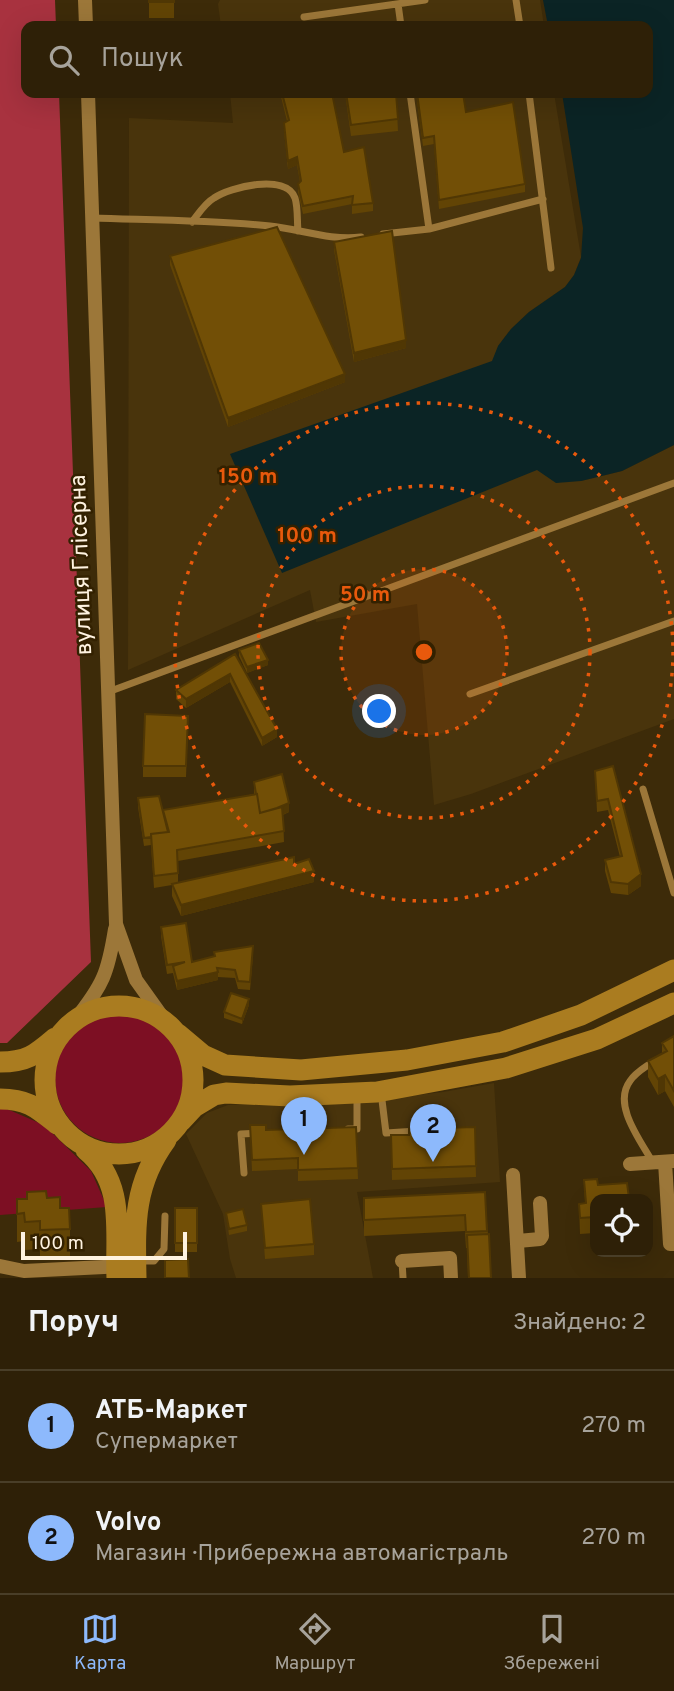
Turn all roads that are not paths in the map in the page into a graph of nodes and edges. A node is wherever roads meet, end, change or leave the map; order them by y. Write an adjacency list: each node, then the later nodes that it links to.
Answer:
1 (85, 0): 6 (street)
2 (425, 0): 4 (lane)
3 (516, 0): 8 (lane)
4 (398, 4): 5 (lane); 7 (lane)
5 (304, 17)
6 (86, 21)
7 (400, 21)
8 (519, 21)
9 (88, 98): 13 (street, вулиця Глісерна)
10 (411, 98): 15 (lane)
11 (529, 98): 12 (lane)
12 (543, 199): 15 (lane); 19 (lane)
13 (92, 218): 14 (lane); 22 (street, вулиця Глісерна)
14 (192, 222): 16 (lane); 16 (lane)
15 (429, 229): 17 (lane)
16 (298, 231): 18 (lane)
17 (379, 235)
18 (367, 236)
19 (551, 268)
20 (674, 483): 22 (lane)
21 (674, 621): 23 (lane)
22 (107, 692): 26 (street, вулиця Глісерна)
23 (470, 694)
24 (643, 789): 25 (lane)
25 (674, 893)
26 (116, 924): 29 (street); 30 (street, вулиця Глісерна)
27 (674, 970): 31 (main road)
28 (674, 1003): 35 (main road)
29 (69, 1026): 30 (main road); 32 (main road); 41 (main road)
30 (172, 1028): 33 (main road); 38 (main road)
31 (422, 1057): 33 (main road); 35 (main road)
32 (0, 1062)
33 (380, 1063): 36 (main road)
34 (651, 1063): 43 (lane)
35 (423, 1085): 36 (main road)
36 (372, 1092): 38 (main road); 39 (lane); 40 (lane)
37 (0, 1099): 41 (main road)
38 (175, 1128): 41 (main road); 53 (main road)
39 (344, 1129)
40 (426, 1131)
41 (67, 1133): 53 (main road)
42 (267, 1133): 45 (lane)
43 (664, 1162): 44 (street); 50 (street)
44 (629, 1164)
45 (244, 1172)
46 (513, 1175): 49 (street)
47 (540, 1203): 49 (street)
48 (165, 1216): 53 (lane)
49 (518, 1241): 56 (street)
50 (674, 1244)
51 (402, 1261): 54 (lane); 55 (street)
52 (0, 1266): 53 (street)
53 (128, 1270)
54 (403, 1278)
55 (451, 1278)
56 (519, 1278)

